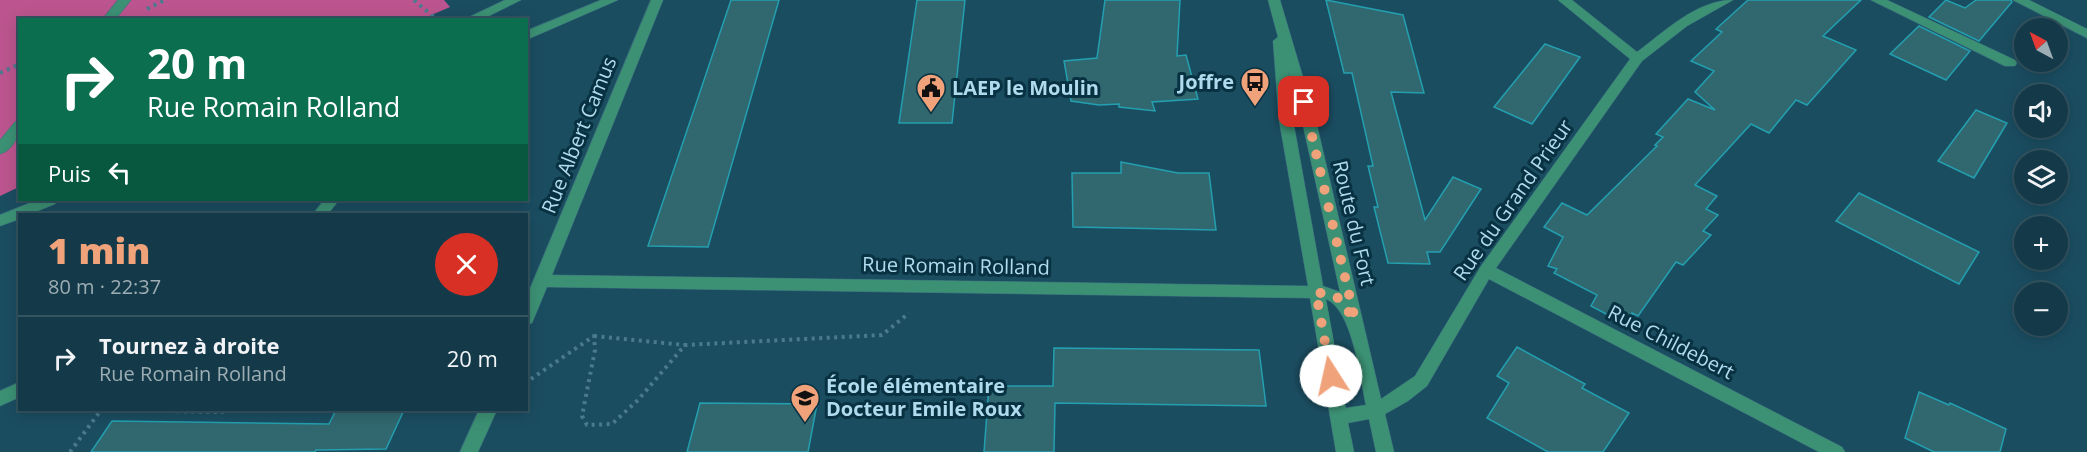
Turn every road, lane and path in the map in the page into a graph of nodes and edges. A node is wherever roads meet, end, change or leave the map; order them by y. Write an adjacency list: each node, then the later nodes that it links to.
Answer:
1 (125, 0): 11 (street)
2 (414, 0): 12 (path)
3 (515, 0): 13 (street)
4 (612, 0): 15 (street)
5 (657, 0): 27 (street, Rue Albert Camus)
6 (1564, 0): 16 (street)
7 (1727, 0): 16 (street, Rue du Grand Prieur)
8 (1876, 0): 17 (street)
9 (2019, 0): 14 (street)
10 (1275, 2): 28 (street, Route du Fort); 31 (street, Route du Fort)
11 (110, 18)
12 (435, 18)
13 (474, 18)
14 (2087, 34)
15 (528, 35)
16 (1637, 58): 26 (street, Rue du Grand Prieur)
17 (2010, 63)
18 (18, 65): 19 (path)
19 (0, 73)
20 (18, 127): 21 (street)
21 (0, 149)
22 (47, 201): 25 (street)
23 (331, 201): 24 (street)
24 (321, 213)
25 (0, 219)
26 (1486, 270): 41 (street, Rue du Grand Prieur); 47 (street, Rue Childebert)
27 (543, 281): 28 (street, Rue Romain Rolland); 30 (street, Rue Albert Camus)
28 (1316, 292): 31 (street, Rue Romain Rolland); 42 (street, Route du Fort)
29 (918, 306): 33 (path)
30 (528, 315)
31 (1355, 320): 41 (street, Route du Fort)
32 (594, 336): 33 (path); 33 (path); 34 (path)
33 (685, 345)
34 (531, 379)
35 (18, 390): 36 (street)
36 (0, 399)
37 (100, 411): 43 (path)
38 (162, 411): 39 (path)
39 (223, 411)
40 (488, 411): 44 (street)
41 (1376, 411): 42 (street, Rue du Grand Prieur); 46 (street, Route du Fort)
42 (1338, 417): 45 (street, Route du Fort)
43 (70, 452)
44 (469, 452)
45 (1345, 452)
46 (1385, 452)
47 (1836, 452)

